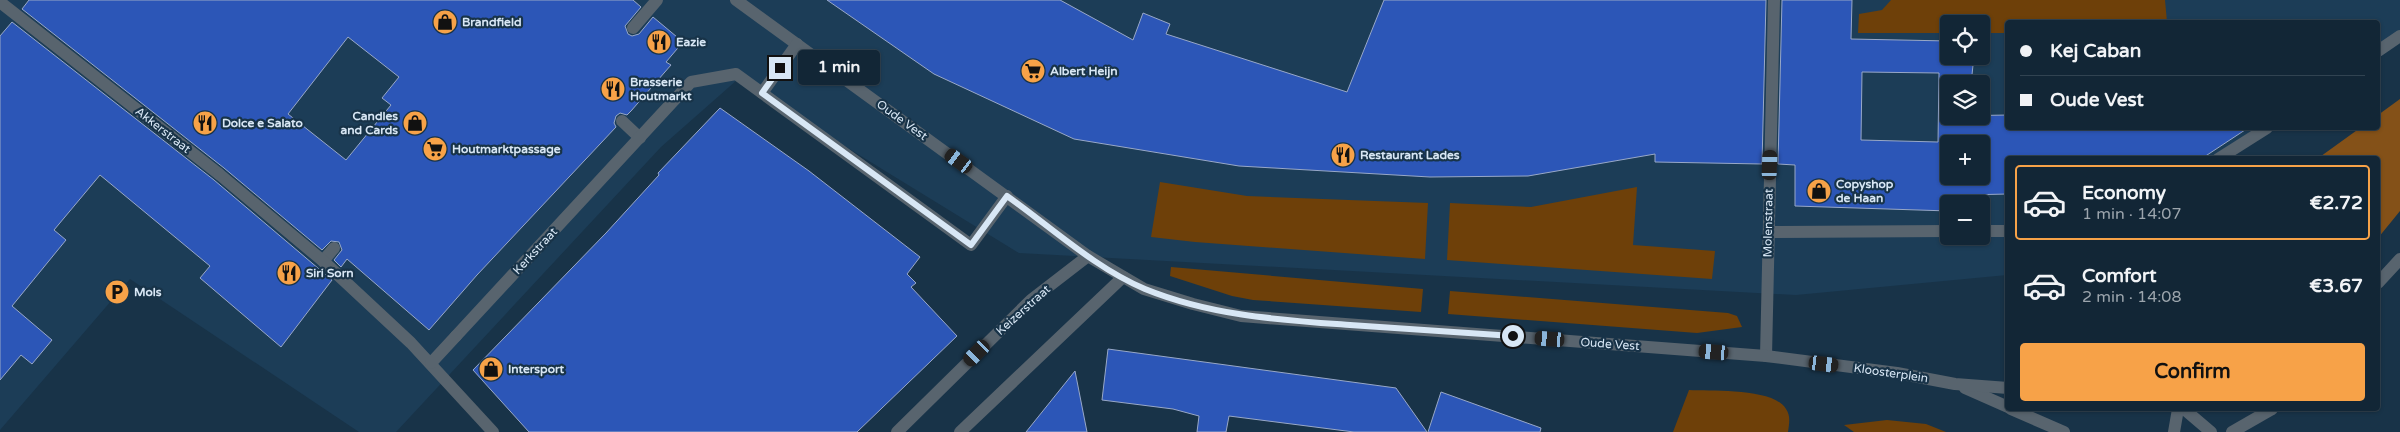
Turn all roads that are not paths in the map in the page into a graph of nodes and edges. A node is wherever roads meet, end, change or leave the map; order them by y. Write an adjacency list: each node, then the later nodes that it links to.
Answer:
1 (657, 0): 5 (street)
2 (736, 0): 7 (street, Oude Vest)
3 (1774, 0): 18 (street, Molenstraat)
4 (0, 2): 22 (street, Akkerstraat)
5 (633, 28)
6 (2400, 36): 8 (street)
7 (797, 44): 9 (street); 14 (street, Oude Vest)
8 (2380, 50)
9 (762, 93): 12 (street, Kerkstraat); 14 (street)
10 (622, 121): 12 (street)
11 (2264, 130): 13 (street)
12 (640, 138): 26 (street, Kerkstraat)
13 (2223, 156)
14 (1007, 196): 20 (street, Oude Vest)
15 (1940, 231): 18 (street)
16 (1990, 231): 17 (street)
17 (2005, 231)
18 (1769, 232): 25 (street, Molenstraat)
19 (334, 248): 22 (street)
20 (1088, 256): 23 (street, Oude Vest); 35 (street, Keizerstraat)
21 (2400, 259): 24 (street)
22 (323, 261): 26 (street, Akkerstraat)
23 (1123, 277): 25 (street, Oude Vest); 36 (street)
24 (2380, 281)
25 (1766, 356): 27 (street, Kloosterplein)
26 (431, 363): 34 (street, Akkerstraat)
27 (1955, 384): 28 (street, Kloosterplein); 29 (street, Kloosterplein)
28 (2005, 388)
29 (2005, 406)
30 (2016, 411): 37 (street, Kloosterplein)
31 (2178, 411): 38 (street)
32 (2186, 411): 39 (street)
33 (2269, 411): 40 (street)
34 (493, 432)
35 (897, 432)
36 (960, 432)
37 (2064, 432)
38 (2174, 432)
39 (2211, 432)
40 (2232, 432)

